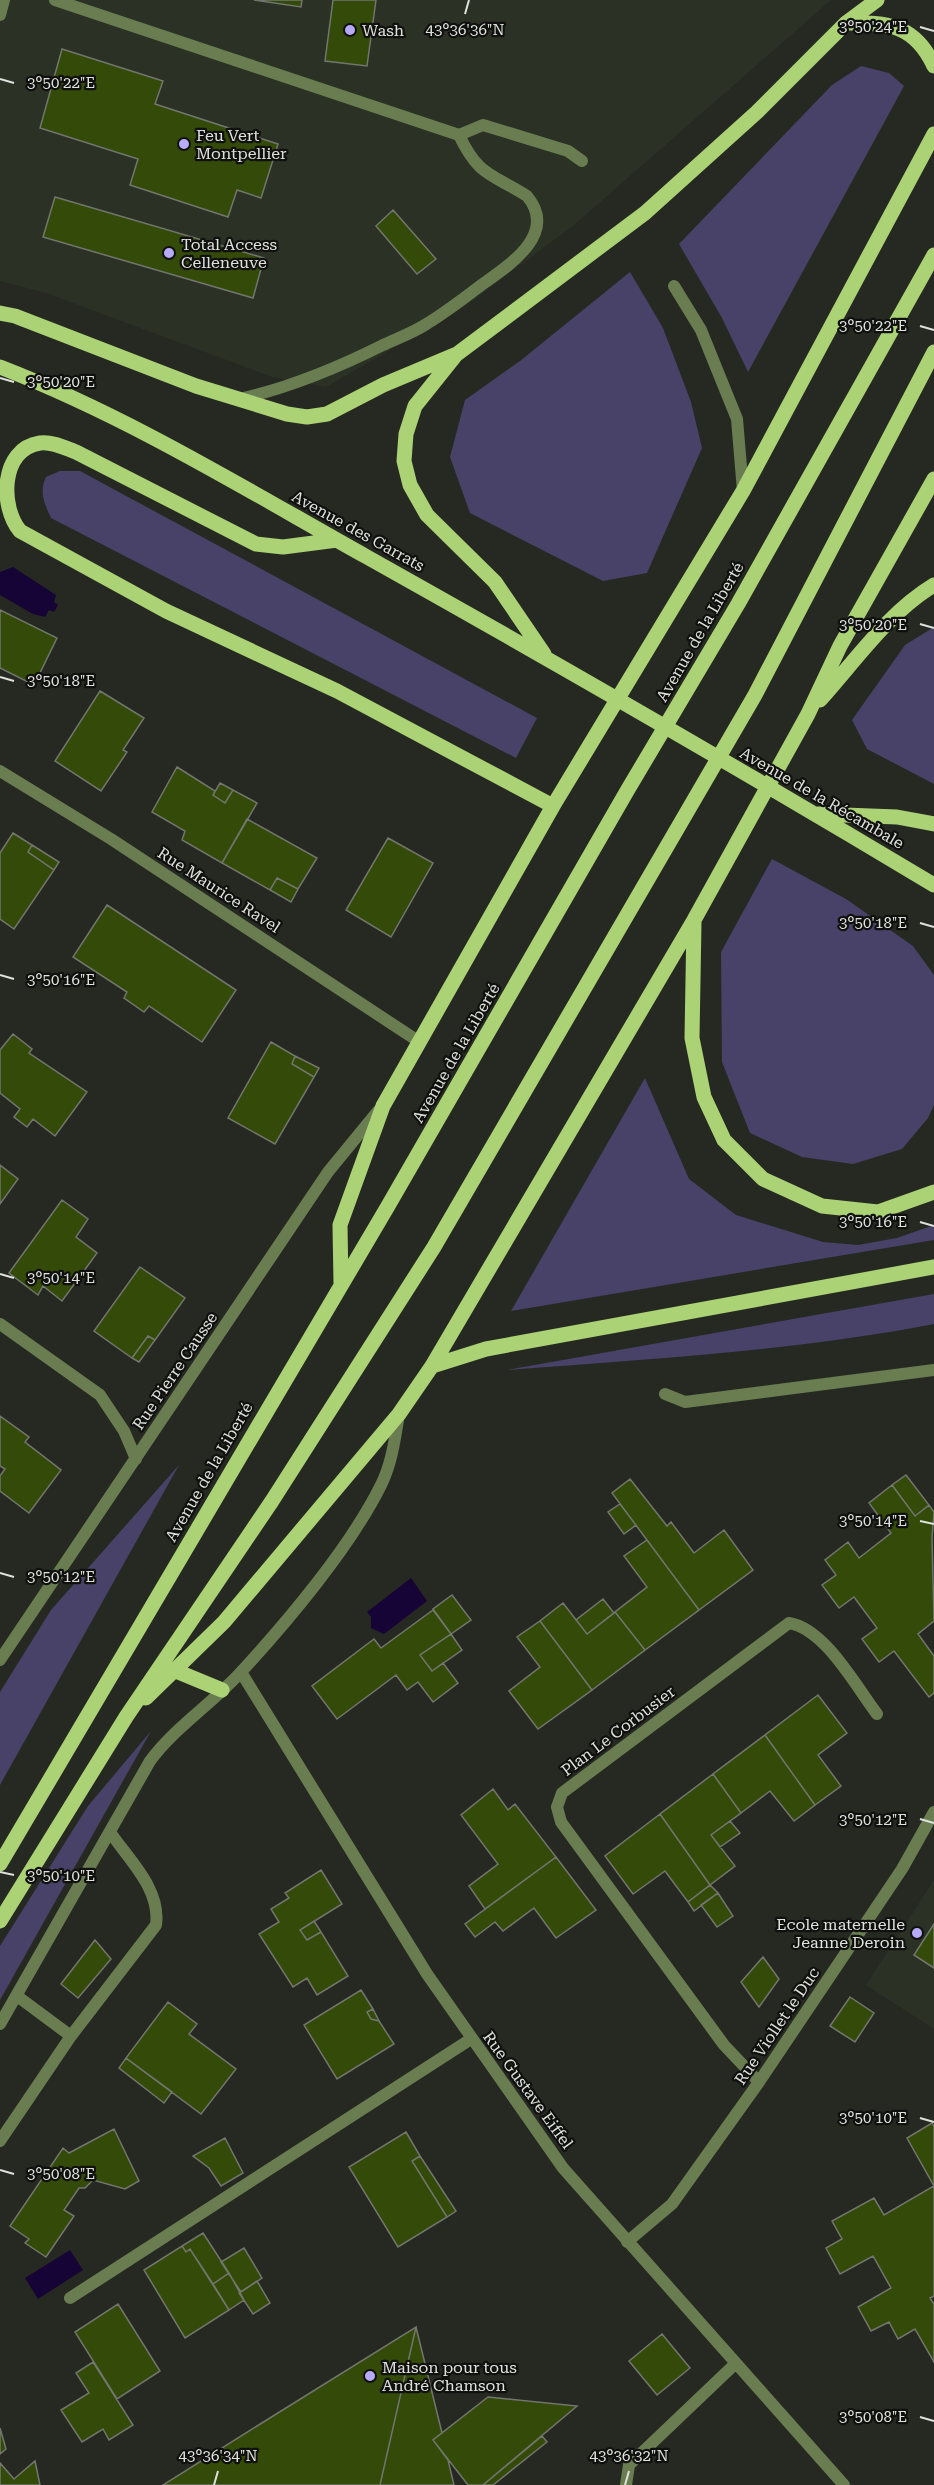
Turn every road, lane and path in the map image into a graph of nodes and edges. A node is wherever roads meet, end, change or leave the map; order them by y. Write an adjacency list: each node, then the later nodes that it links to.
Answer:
1 (4, 0): 4 (street)
2 (55, 0): 8 (street)
3 (877, 0): 5 (main road)
4 (0, 15)
5 (846, 23): 6 (main road); 14 (main road)
6 (934, 66)
7 (934, 134): 18 (main road)
8 (459, 135): 9 (street); 16 (street)
9 (582, 161)
10 (934, 255): 36 (main road, Avenue de la Liberté)
11 (674, 286): 18 (street)
12 (0, 313): 16 (main road)
13 (934, 351): 48 (main road)
14 (457, 354): 16 (main road); 23 (main road)
15 (0, 368): 21 (main road, Avenue des Garrats)
16 (238, 399)
17 (934, 479): 24 (main road)
18 (743, 491): 27 (main road)
19 (0, 526): 20 (main road)
20 (20, 531): 21 (main road); 27 (main road)
21 (337, 540): 23 (main road, Avenue des Garrats)
22 (934, 585): 24 (main road)
23 (546, 657): 25 (main road, Avenue des Garrats)
24 (808, 714): 31 (main road)
25 (691, 742): 28 (main road, Avenue de la Récambale)
26 (0, 771): 32 (street, Rue Maurice Ravel)
27 (553, 806): 32 (main road)
28 (809, 811): 29 (main road); 30 (main road, Avenue de la Récambale)
29 (934, 824)
30 (934, 885)
31 (694, 920): 34 (main road); 38 (main road)
32 (418, 1041): 33 (main road)
33 (382, 1106): 36 (main road); 42 (street, Rue Pierre Causse)
34 (934, 1192)
35 (934, 1267): 38 (main road)
36 (341, 1284): 51 (main road, Avenue de la Liberté)
37 (0, 1324): 42 (street)
38 (432, 1366): 41 (main road)
39 (934, 1370): 40 (street)
40 (665, 1394)
41 (399, 1414): 44 (main road); 45 (street)
42 (136, 1459): 43 (street, Rue Pierre Causse)
43 (0, 1660)
44 (176, 1671): 46 (main road); 48 (main road)
45 (241, 1672): 46 (street); 56 (street, Rue Gustave Eiffel)
46 (222, 1690): 50 (street)
47 (877, 1714): 57 (street, Plan Le Corbusier)
48 (126, 1717): 52 (main road)
49 (934, 1812): 57 (street, Rue Viollet le Duc)
50 (110, 1832): 53 (street); 55 (street)
51 (0, 1864)
52 (0, 1921)
53 (17, 1996): 54 (street); 55 (street)
54 (0, 2024)
55 (71, 2036): 58 (street)
56 (471, 2039): 59 (street, Rue Gustave Eiffel); 60 (street)
57 (759, 2082): 59 (street, Rue Viollet le Duc)
58 (0, 2141)
59 (627, 2242): 61 (street, Rue Gustave Eiffel)
60 (70, 2298)
61 (735, 2364): 62 (street); 63 (street, Rue Gustave Eiffel)
62 (626, 2485)
63 (844, 2485)

